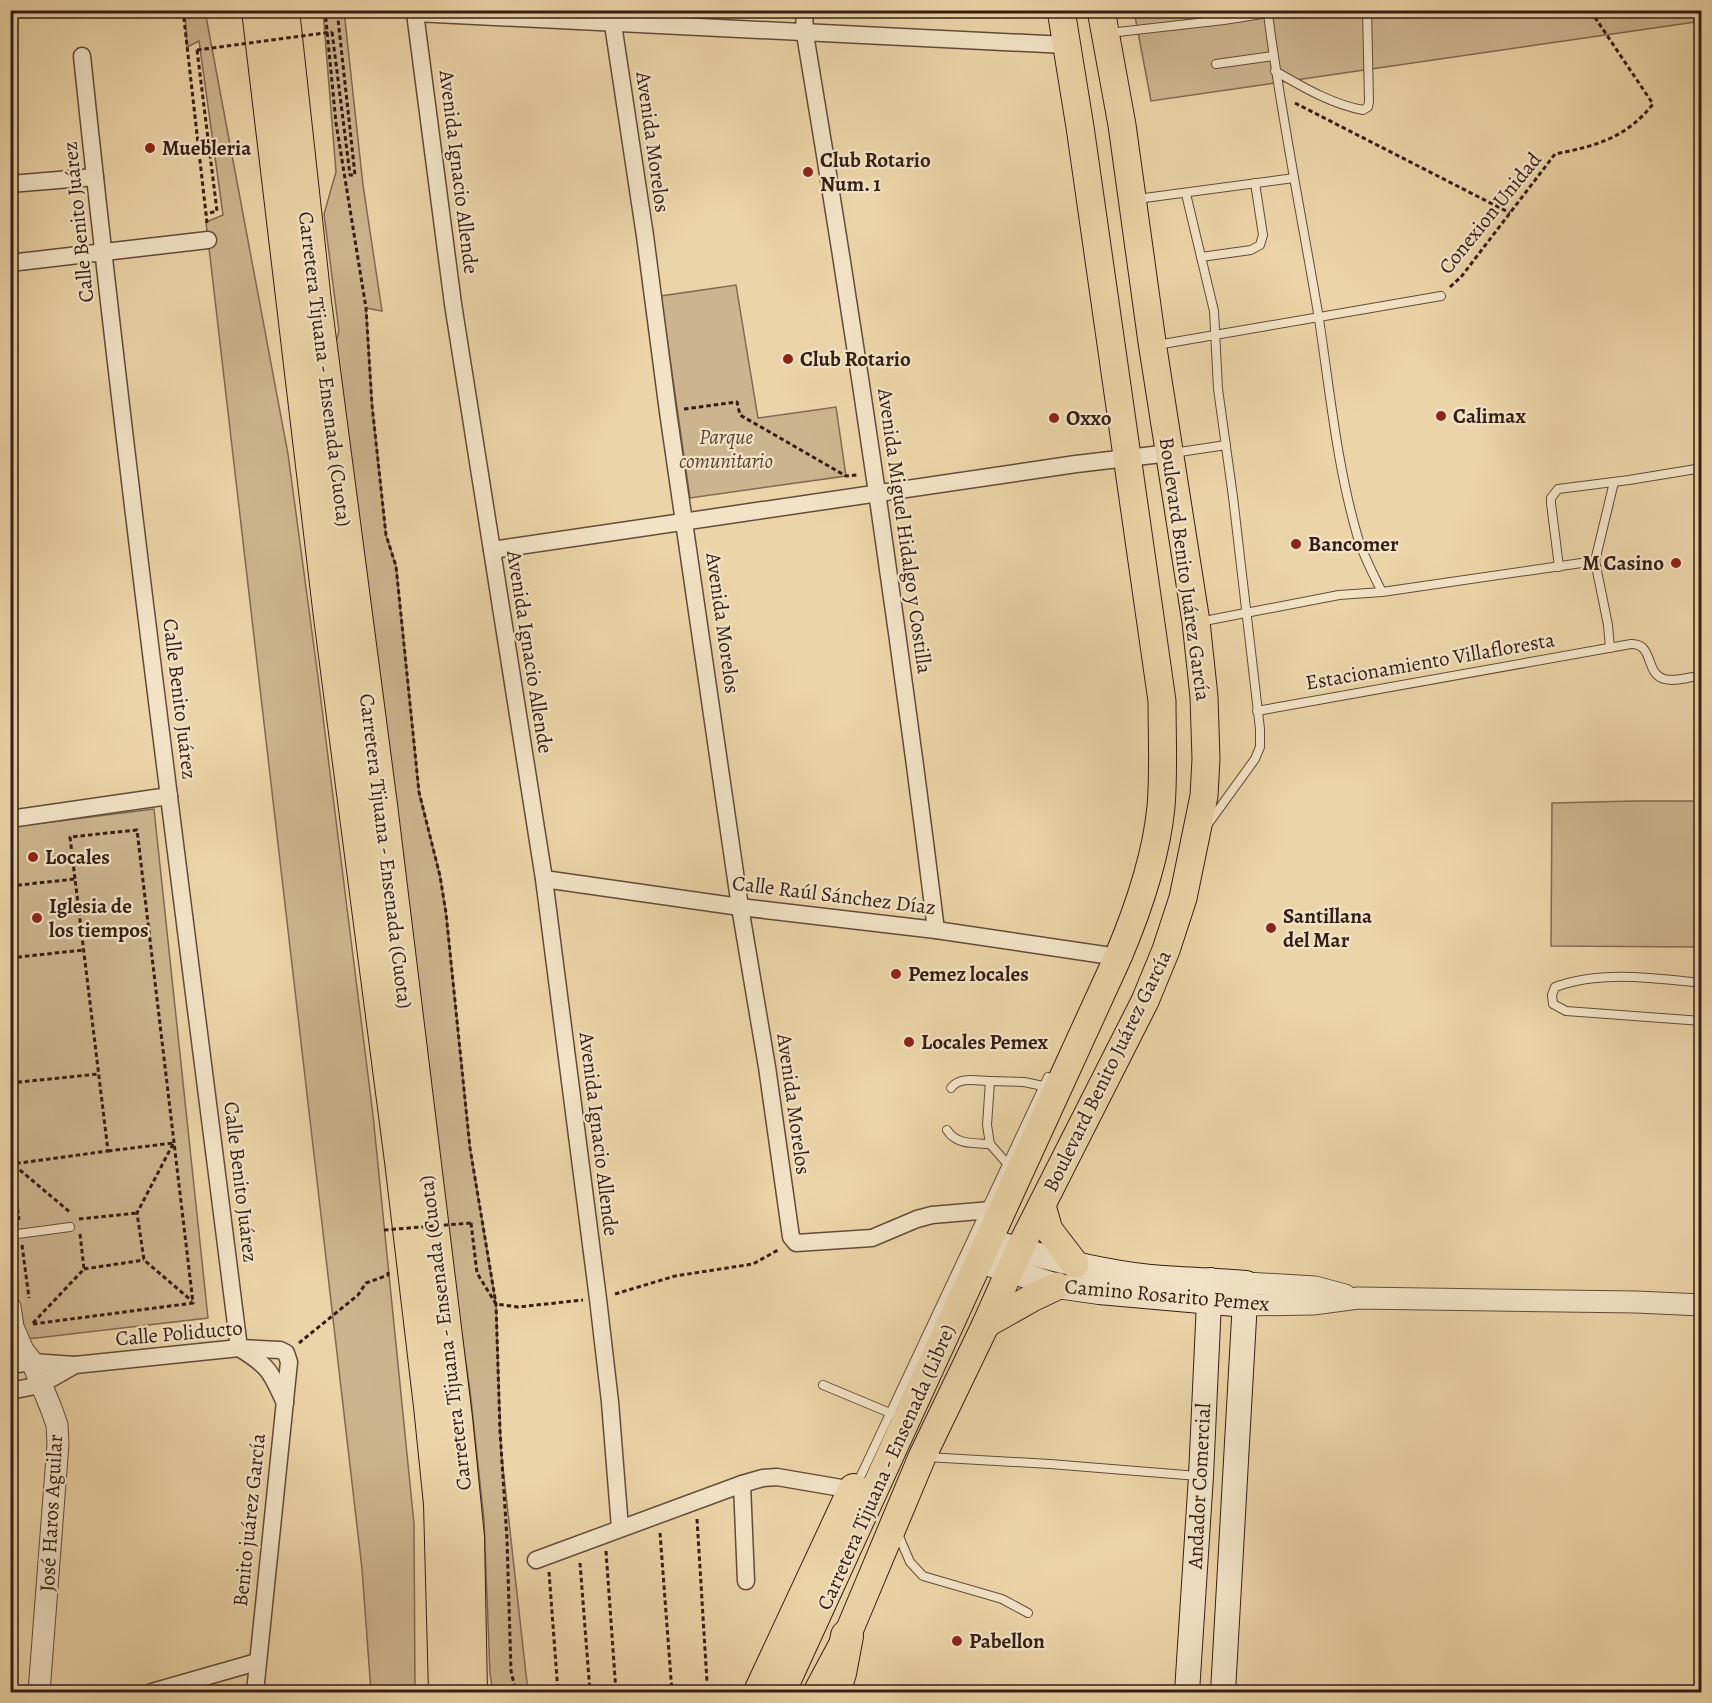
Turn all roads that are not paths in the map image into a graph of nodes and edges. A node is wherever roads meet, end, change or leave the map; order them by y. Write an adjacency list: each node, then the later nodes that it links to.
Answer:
1 (258, 10): 100 (highway, Carretera Tijuana - Ensenada (Cuota))
2 (804, 10): 13 (street, Avenida Miguel Hidalgo y Costilla)
3 (1061, 10): 14 (main road, Boulevard Benito Juárez García)
4 (1196, 10): 11 (lane)
5 (1287, 10): 8 (lane)
6 (1366, 10): 18 (lane)
7 (426, 12): 9 (street); 40 (street, Avenida Ignacio Allende)
8 (1268, 14): 11 (lane); 16 (lane)
9 (612, 16): 13 (street); 39 (street, Avenida Morelos)
10 (286, 18): 96 (highway, Carretera Tijuana - Ensenada (Cuota))
11 (1212, 21): 12 (lane)
12 (1103, 22): 24 (main road, Boulevard Benito Juárez García)
13 (806, 34): 14 (street); 38 (street, Avenida Miguel Hidalgo y Costilla)
14 (1066, 45): 35 (main road, Boulevard Benito Juárez García)
15 (82, 56): 19 (street, Calle Benito Juárez)
16 (1273, 56): 17 (lane); 18 (lane)
17 (1216, 63)
18 (1275, 71): 20 (lane)
19 (95, 177): 22 (street); 26 (street, Calle Benito Juárez)
20 (1294, 178): 21 (lane); 30 (lane)
21 (1255, 183): 23 (lane); 27 (lane)
22 (10, 184)
23 (1186, 194): 24 (lane); 27 (lane)
24 (1132, 199): 32 (main road, Boulevard Benito Juárez García)
25 (208, 240): 26 (street)
26 (103, 252): 28 (street); 49 (street, Calle Benito Juárez)
27 (1201, 257): 31 (lane)
28 (10, 263)
29 (1441, 296): 30 (lane)
30 (1318, 318): 31 (lane); 43 (lane)
31 (1214, 334): 32 (lane); 33 (lane)
32 (1153, 346): 34 (main road, Boulevard Benito Juárez García)
33 (1226, 445): 34 (lane); 44 (lane)
34 (1170, 453): 35 (street); 45 (main road, Boulevard Benito Juárez García)
35 (1126, 459): 38 (street); 55 (main road, Boulevard Benito Juárez García)
36 (1701, 468): 37 (lane)
37 (1614, 482): 41 (lane); 42 (lane)
38 (876, 495): 39 (street); 54 (street, Avenida Miguel Hidalgo y Costilla)
39 (685, 521): 40 (street); 53 (street, Avenida Morelos)
40 (492, 550): 52 (street, Avenida Ignacio Allende)
41 (1595, 561): 42 (lane); 46 (lane)
42 (1559, 567): 43 (lane)
43 (1382, 592): 44 (lane)
44 (1245, 612): 45 (lane); 48 (lane)
45 (1196, 622): 51 (main road, Boulevard Benito Juárez García)
46 (1610, 648): 47 (lane, Estacionamiento Villafloresta); 48 (lane, Estacionamiento Villafloresta)
47 (1701, 675)
48 (1257, 711): 51 (lane)
49 (169, 796): 50 (street); 78 (street, Calle Benito Juárez)
50 (10, 819)
51 (1195, 841): 65 (main road, Boulevard Benito Juárez García)
52 (544, 879): 53 (street, Calle Raúl Sánchez Díaz); 93 (street, Avenida Ignacio Allende)
53 (740, 907): 54 (street, Calle Raúl Sánchez Díaz); 66 (street, Avenida Morelos)
54 (936, 930): 55 (street, Calle Raúl Sánchez Díaz)
55 (1107, 959): 61 (main road, Boulevard Benito Juárez García)
56 (1701, 982): 57 (lane)
57 (1701, 1021)
58 (1055, 1063): 61 (lane)
59 (990, 1081): 60 (lane); 61 (lane); 63 (lane)
60 (951, 1088)
61 (1050, 1088): 64 (main road, Boulevard Benito Juárez García)
62 (947, 1130): 63 (lane)
63 (990, 1144): 64 (lane)
64 (1012, 1170): 66 (main road, Boulevard Benito Juárez García)
65 (1042, 1206): 70 (main road, Boulevard Benito Juárez García); 71 (main road)
66 (995, 1209): 69 (main road, Boulevard Benito Juárez García); 87 (lane)
67 (69, 1227): 68 (lane)
68 (10, 1234)
69 (985, 1251): 70 (main road, Camino Rosarito Pemex); 87 (main road, Carretera Tijuana - Ensenada (Libre))
70 (1014, 1261): 71 (main road, Camino Rosarito Pemex); 72 (main road, Camino Rosarito Pemex); 77 (main road, Carretera Tijuana - Ensenada (Libre))
71 (1075, 1264): 73 (main road, Camino Rosarito Pemex)
72 (1058, 1286): 73 (main road, Camino Rosarito Pemex); 77 (main road)
73 (1209, 1291): 74 (main road, Camino Rosarito Pemex); 89 (main road, Andador Comercial)
74 (1246, 1294): 75 (street, Camino Rosarito Pemex); 111 (main road, Andador Comercial)
75 (1701, 1305)
76 (23, 1307): 80 (street, José Haros Aguilar)
77 (986, 1324): 88 (main road, Carretera Tijuana - Ensenada (Libre))
78 (239, 1348): 79 (street, Calle Poliducto); 82 (street, Calle Poliducto); 86 (street)
79 (286, 1353): 86 (street, Benito juárez García)
80 (32, 1362): 81 (street, Calle Poliducto); 82 (street, Calle Poliducto); 84 (street, José Haros Aguilar)
81 (10, 1365)
82 (75, 1365): 84 (street, Calle Poliducto)
83 (823, 1384): 87 (lane)
84 (40, 1385): 85 (street, Calle Poliducto); 101 (street, José Haros Aguilar)
85 (10, 1391)
86 (285, 1403): 99 (street, Benito juárez García)
87 (899, 1416): 91 (main road, Carretera Tijuana - Ensenada (Libre))
88 (922, 1457): 89 (lane); 92 (main road, Carretera Tijuana - Ensenada (Libre))
89 (1201, 1476): 110 (main road, Andador Comercial)
90 (742, 1484): 91 (street); 93 (street); 95 (street)
91 (864, 1492): 106 (highway); 107 (main road, Carretera Tijuana - Ensenada (Libre))
92 (895, 1523): 97 (lane); 98 (main road, Carretera Tijuana - Ensenada (Libre))
93 (613, 1531): 94 (street)
94 (542, 1558)
95 (746, 1581)
96 (470, 1583): 104 (highway, Carretera Tijuana - Ensenada (Cuota)); 105 (highway)
97 (1028, 1612)
98 (847, 1636): 108 (main road, Carretera Tijuana - Ensenada (Libre)); 109 (highway)
99 (257, 1662): 102 (street); 103 (street, Benito juárez García)
100 (442, 1685)
101 (39, 1692)
102 (152, 1692)
103 (255, 1692)
104 (471, 1692)
105 (483, 1692)
106 (760, 1692)
107 (782, 1692)
108 (817, 1692)
109 (834, 1692)
110 (1187, 1692)
111 (1223, 1692)

